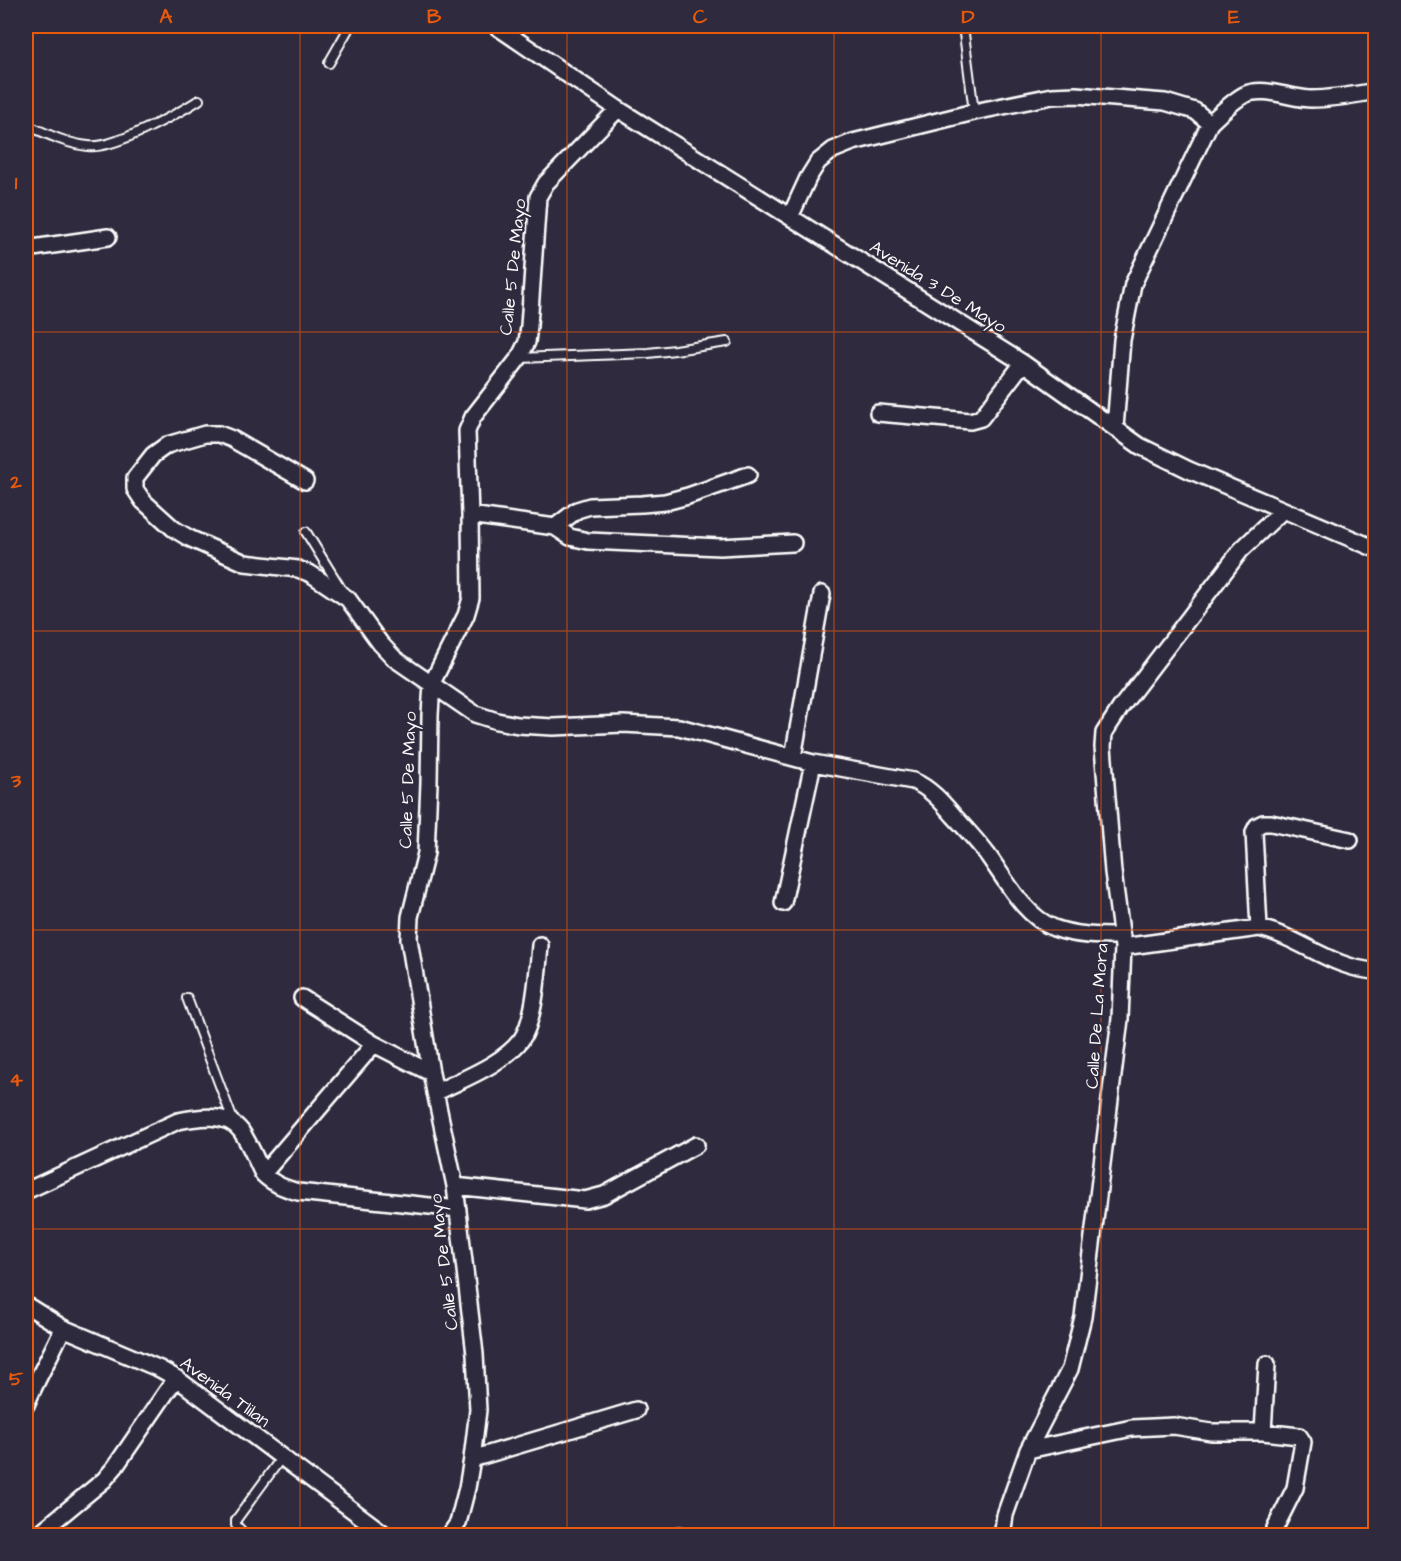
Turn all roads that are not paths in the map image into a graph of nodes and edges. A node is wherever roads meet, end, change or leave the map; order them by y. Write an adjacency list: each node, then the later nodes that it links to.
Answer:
1 (350, 26): 4 (lane)
2 (496, 26): 7 (street, Avenida 3 De Mayo)
3 (963, 26): 8 (lane)
4 (329, 63)
5 (1376, 91): 9 (street)
6 (199, 100): 10 (lane)
7 (618, 109): 11 (street, Avenida 3 De Mayo); 15 (street, Calle 5 De Mayo)
8 (974, 112): 9 (street); 11 (street)
9 (1210, 123): 18 (street)
10 (26, 125)
11 (790, 217): 16 (street, Avenida 3 De Mayo)
12 (108, 237): 13 (street)
13 (26, 249)
14 (727, 342): 15 (lane)
15 (519, 358): 22 (street, Calle 5 De Mayo)
16 (1023, 363): 17 (street); 18 (street, Avenida 3 De Mayo)
17 (878, 413)
18 (1115, 428): 21 (street, Avenida 3 De Mayo)
19 (748, 476): 23 (street)
20 (305, 481): 28 (street)
21 (1282, 511): 26 (street, Avenida 3 De Mayo); 35 (street, Calle De La Mora)
22 (470, 515): 23 (street); 29 (street, Calle 5 De Mayo)
23 (555, 526): 25 (street)
24 (306, 532): 28 (lane)
25 (793, 543)
26 (1376, 549)
27 (822, 594): 30 (street)
28 (348, 599): 29 (street)
29 (432, 683): 30 (street); 41 (street, Calle 5 De Mayo)
30 (793, 757): 31 (street)
31 (813, 763): 33 (street); 35 (street)
32 (1350, 840): 34 (street)
33 (783, 903)
34 (1259, 928): 35 (street); 37 (street)
35 (1123, 942): 57 (street, Calle De La Mora)
36 (540, 945): 42 (street)
37 (1376, 971)
38 (187, 998): 43 (lane)
39 (302, 998): 40 (street)
40 (374, 1044): 41 (street); 45 (street)
41 (431, 1073): 42 (street, Calle 5 De Mayo)
42 (435, 1093): 46 (street, Calle 5 De Mayo)
43 (235, 1125): 45 (street); 47 (street)
44 (696, 1145): 46 (street)
45 (263, 1174): 48 (street)
46 (455, 1186): 48 (street, Calle 5 De Mayo)
47 (26, 1191)
48 (458, 1209): 59 (street, Calle 5 De Mayo)
49 (26, 1305): 50 (street, Avenida Tlilan)
50 (63, 1328): 52 (street); 53 (street, Avenida Tlilan)
51 (1267, 1364): 56 (street)
52 (32, 1374): 54 (street)
53 (176, 1378): 58 (street, Avenida Tlilan); 61 (street)
54 (26, 1405)
55 (636, 1410): 59 (street)
56 (1263, 1432): 57 (street); 60 (street)
57 (1028, 1450): 65 (street, Calle De La Mora)
58 (282, 1457): 62 (lane); 63 (street, Avenida Tlilan)
59 (472, 1459): 64 (street, Calle 5 De Mayo)
60 (1275, 1528)
61 (36, 1536)
62 (246, 1536)
63 (387, 1536)
64 (448, 1536)
65 (1002, 1536)

